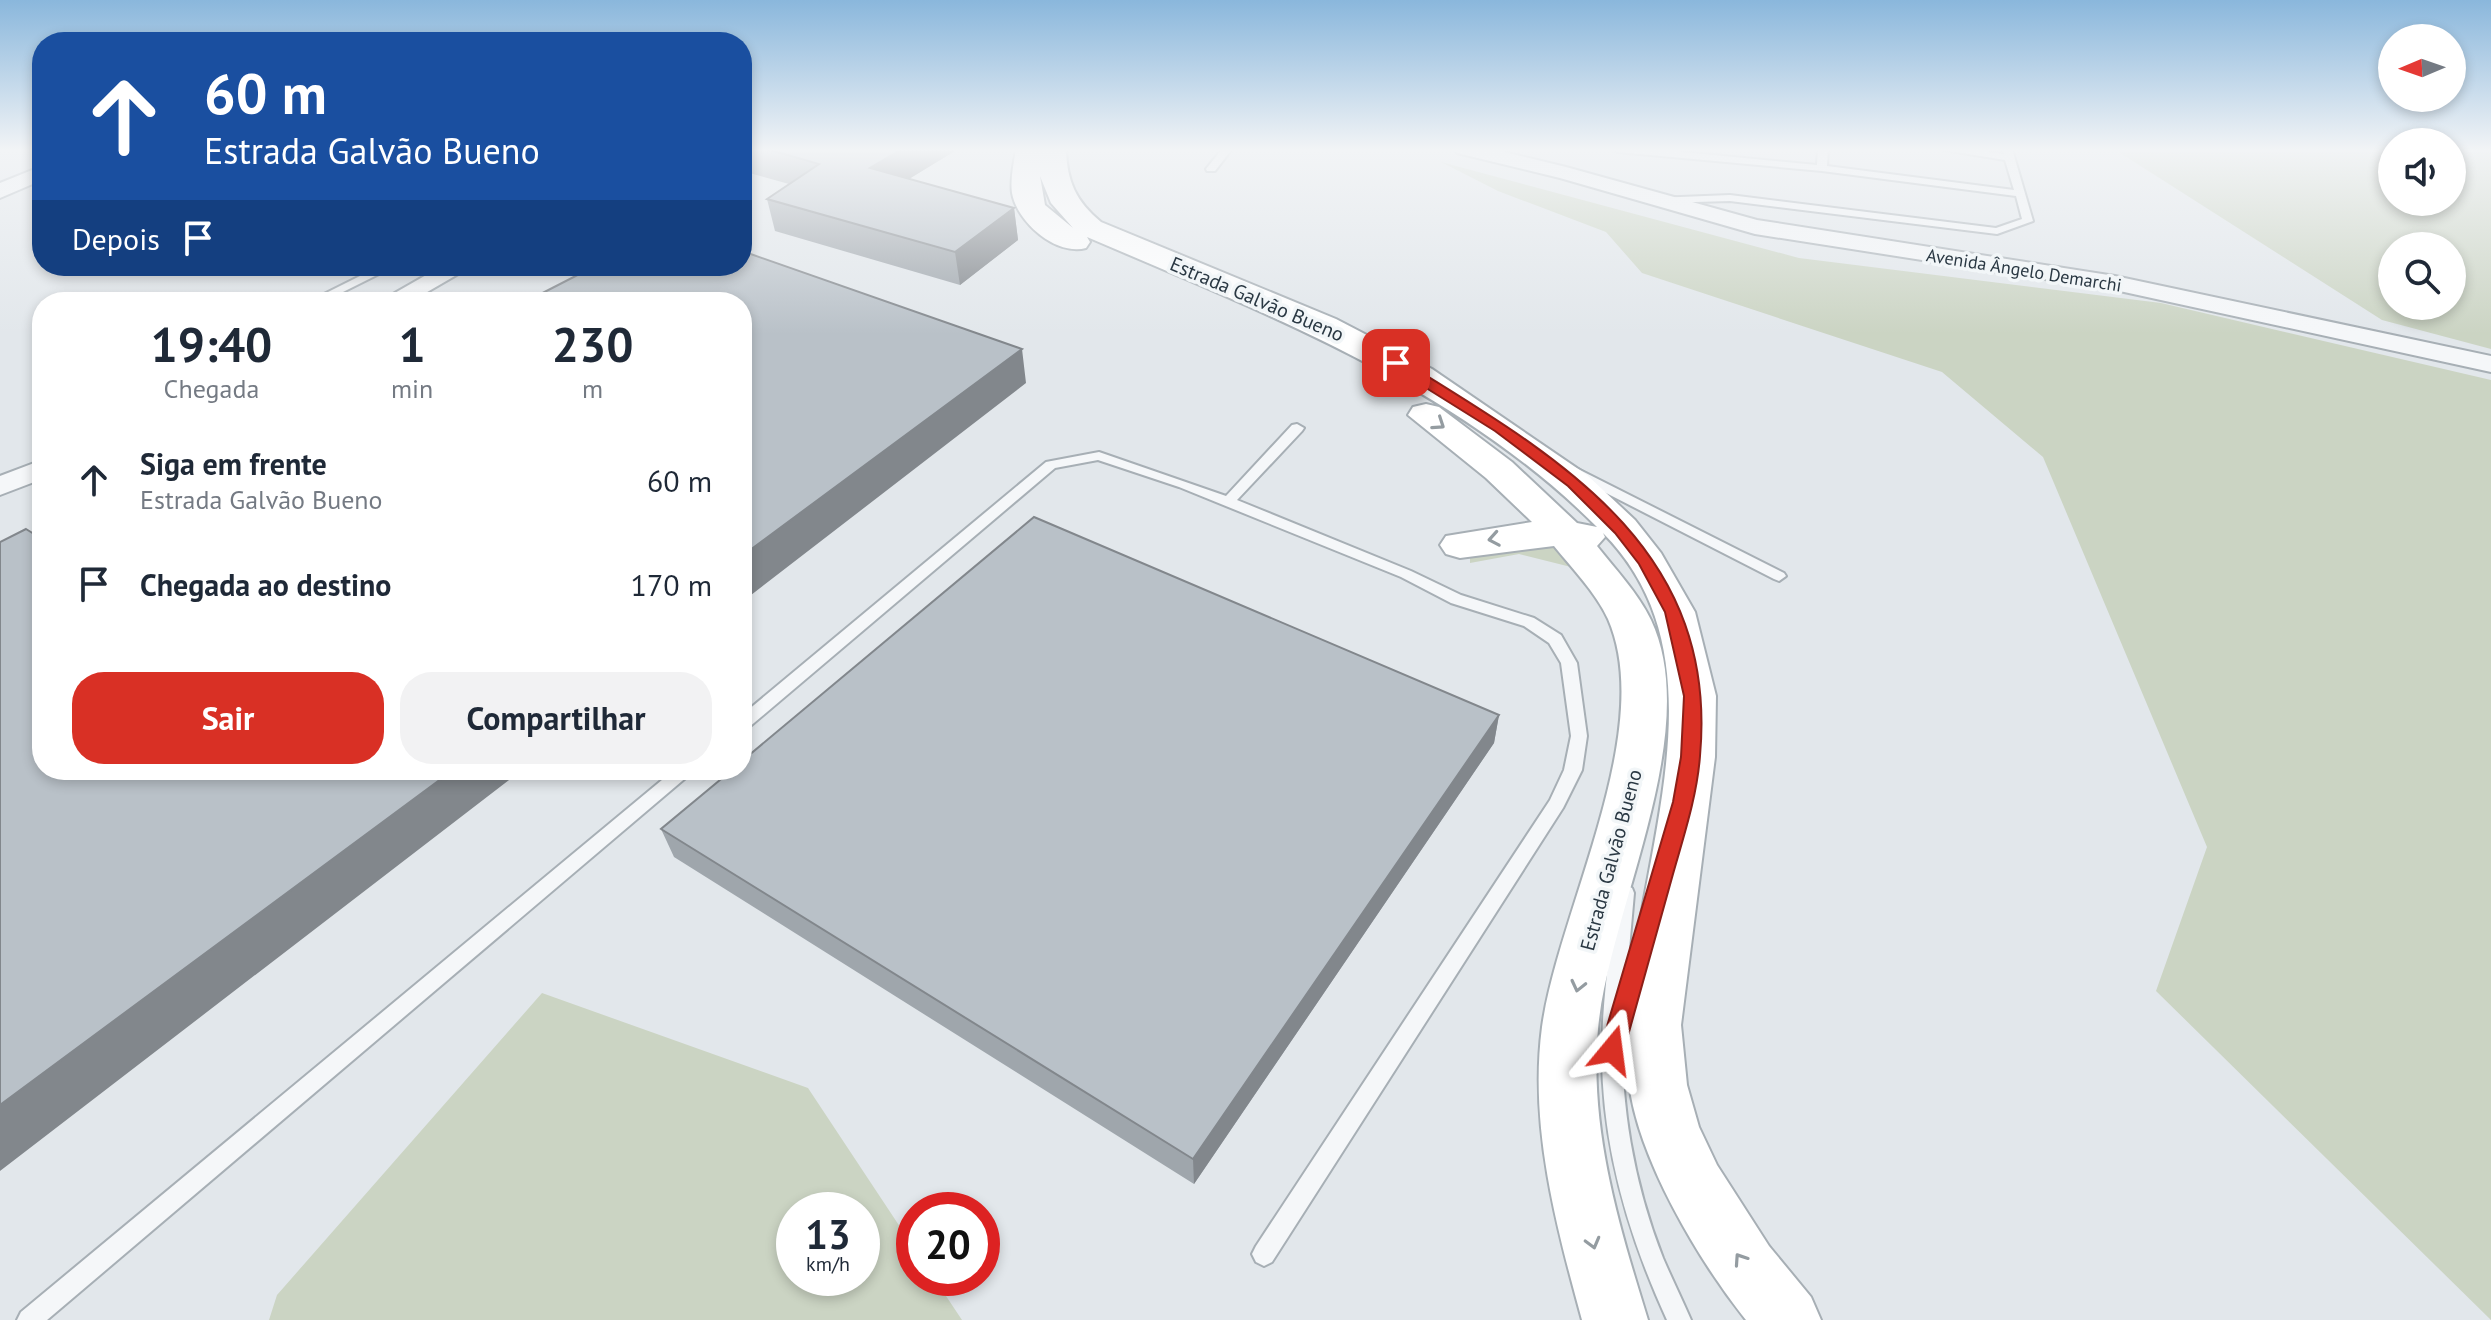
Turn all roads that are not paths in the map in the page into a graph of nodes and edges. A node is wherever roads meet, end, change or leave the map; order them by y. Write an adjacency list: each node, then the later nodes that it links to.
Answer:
1 (1031, 211): 16 (main road, Estrada Galvão Bueno, one-way to 16)
2 (1069, 211): 12 (main road, Estrada Galvão Bueno)
3 (1695, 211): 10 (street, Avenida Ângelo Demarchi)
4 (1832, 211): 5 (lane)
5 (2026, 211)
6 (368, 276): 8 (lane)
7 (441, 276): 9 (street)
8 (335, 292)
9 (410, 292)
10 (2491, 364)
11 (1297, 428): 15 (lane)
12 (1532, 453): 18 (lane); 22 (main road, Estrada Galvão Bueno)
13 (32, 473): 14 (street)
14 (0, 486)
15 (1228, 502): 19 (lane); 24 (lane)
16 (1564, 533): 17 (main road, one-way to 17); 20 (main road, Estrada Galvão Bueno); 22 (main road)
17 (1460, 545)
18 (1779, 576)
19 (752, 716)
20 (1635, 776): 23 (lane); 26 (main road, Estrada Galvão Bueno, one-way to 26)
21 (674, 780): 25 (lane)
22 (1683, 802): 23 (lane); 28 (main road, Estrada Galvão Bueno, one-way to 22)
23 (1612, 1050): 27 (lane)
24 (1264, 1254)
25 (29, 1320)
26 (1615, 1320)
27 (1679, 1320)
28 (1788, 1320)

